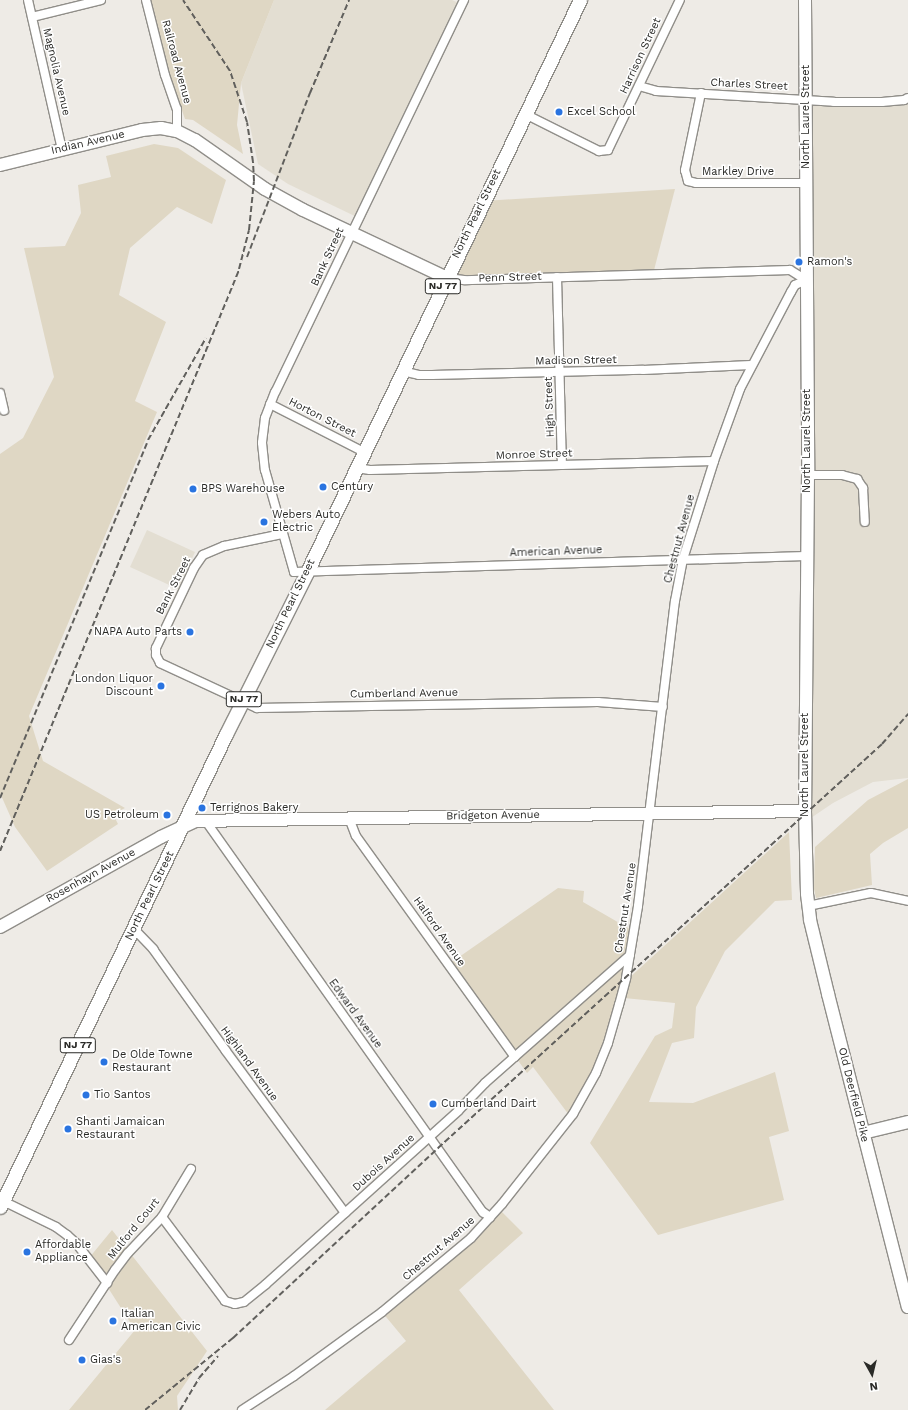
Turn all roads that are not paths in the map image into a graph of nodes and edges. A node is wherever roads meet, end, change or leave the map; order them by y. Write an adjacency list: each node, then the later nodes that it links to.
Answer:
1 (28, 0): 8 (street, Magnolia Avenue)
2 (101, 0): 8 (street)
3 (146, 0): 14 (street, Railroad Avenue)
4 (464, 0): 18 (street, Bank Street)
5 (580, 0): 13 (main road, North Pearl Street / NJ 77)
6 (680, 0): 9 (street, Harrison Street)
7 (805, 0): 12 (street, North Laurel Street)
8 (32, 17): 15 (street, Magnolia Avenue)
9 (639, 86): 10 (street, Charles Street); 13 (street, Harrison Street)
10 (701, 93): 12 (street, Charles Street); 17 (street, Markley Drive)
11 (907, 99): 12 (street, Charles Street)
12 (807, 100): 17 (street, North Laurel Street)
13 (525, 114): 20 (main road, North Pearl Street / NJ 77)
14 (177, 131): 15 (street, Indian Avenue); 18 (street, Penn Street)
15 (62, 150): 16 (street, Indian Avenue)
16 (0, 165)
17 (806, 183): 21 (street, North Laurel Street)
18 (352, 233): 20 (street, Penn Street); 26 (street, Bank Street)
19 (557, 277): 20 (street, Penn Street); 21 (street, Penn Street); 24 (street, High Street)
20 (447, 278): 23 (main road, North Pearl Street / NJ 77)
21 (806, 280): 22 (street, Chestnut Avenue); 32 (street, North Laurel Street)
22 (751, 365): 24 (street, Madison Street); 29 (street, Chestnut Avenue)
23 (402, 371): 24 (street, Madison Street); 28 (main road, North Pearl Street / NJ 77)
24 (559, 372): 30 (street, High Street)
25 (0, 393): 27 (street)
26 (270, 404): 28 (street, Horton Street); 34 (street, Bank Street)
27 (4, 410)
28 (364, 452): 31 (main road, North Pearl Street / NJ 77)
29 (714, 461): 30 (street, Monroe Street); 36 (street, Chestnut Avenue)
30 (562, 465): 31 (street, Monroe Street)
31 (356, 468): 37 (main road, North Pearl Street / NJ 77)
32 (808, 475): 33 (street); 35 (street, North Laurel Street)
33 (865, 522)
34 (282, 534): 37 (street, Bank Street); 38 (street, Bank Street)
35 (806, 556): 36 (street, American Avenue); 41 (street, North Laurel Street)
36 (683, 559): 37 (street, American Avenue); 40 (street, Chestnut Avenue)
37 (307, 572): 39 (main road, North Pearl Street / NJ 77)
38 (157, 660): 39 (street, Cumberland Avenue)
39 (242, 702): 40 (street, Cumberland Avenue); 45 (main road, North Pearl Street / NJ 77)
40 (663, 707): 42 (street, Chestnut Avenue)
41 (805, 811): 42 (street, Bridgeton Avenue); 46 (street, North Laurel Street)
42 (650, 813): 43 (street, Bridgeton Avenue); 51 (street, Chestnut Avenue)
43 (349, 818): 44 (street, Bridgeton Avenue); 52 (street, Halford Avenue)
44 (205, 820): 45 (street, Bridgeton Avenue); 55 (street, Edward Avenue)
45 (183, 826): 49 (street, Rosenhayn Avenue); 50 (main road, North Pearl Street / NJ 77)
46 (806, 882): 48 (street, Old Deerfield Pike)
47 (908, 901): 48 (street)
48 (808, 906): 54 (street, Old Deerfield Pike)
49 (0, 927)
50 (134, 929): 57 (main road, North Pearl Street / NJ 77); 58 (street, Highland Avenue)
51 (630, 955): 52 (street, Dubois Avenue); 60 (street, Chestnut Avenue)
52 (514, 1057): 55 (street, Dubois Avenue)
53 (908, 1122): 54 (street)
54 (863, 1133): 62 (street, Old Deerfield Pike)
55 (430, 1136): 58 (street, Dubois Avenue); 60 (street, Edward Avenue)
56 (190, 1169): 59 (street, Mulford Court)
57 (1, 1204): 61 (street)
58 (345, 1213): 59 (street, Dubois Avenue)
59 (162, 1217): 61 (street, Mulford Court)
60 (490, 1217): 64 (street, Chestnut Avenue)
61 (107, 1282): 63 (street, Mulford Court)
62 (908, 1307)
63 (69, 1340)
64 (242, 1410)

